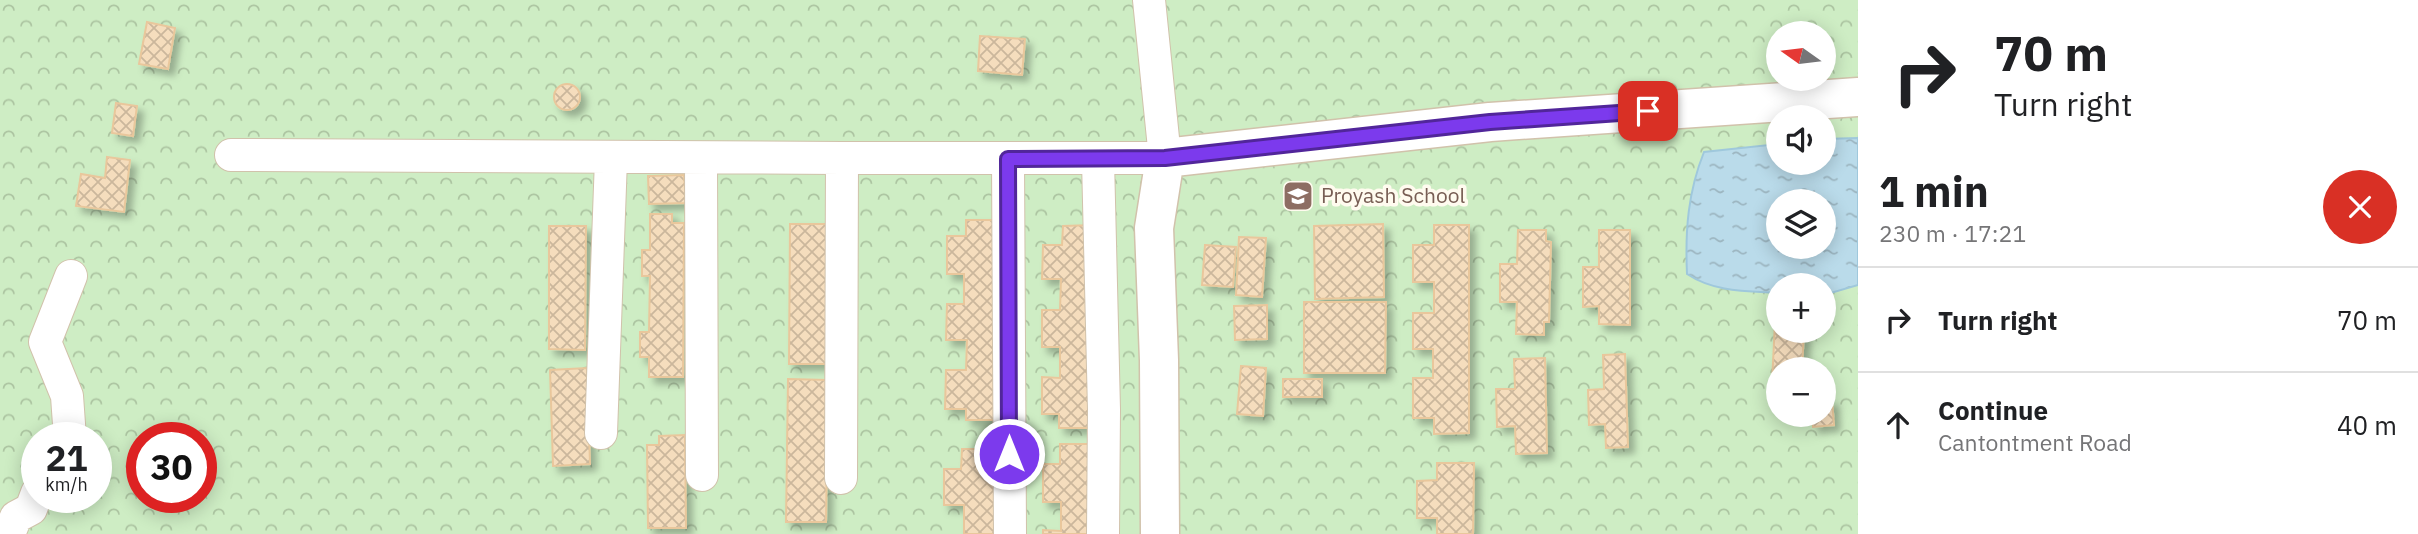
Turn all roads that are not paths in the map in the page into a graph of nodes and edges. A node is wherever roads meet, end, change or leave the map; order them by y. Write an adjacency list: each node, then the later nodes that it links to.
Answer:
1 (1149, 0): 5 (street)
2 (1858, 97): 5 (street)
3 (230, 155): 6 (street)
4 (842, 158): 7 (street); 8 (street); 14 (street)
5 (1165, 158): 9 (street); 19 (street)
6 (611, 159): 8 (street); 12 (street)
7 (1008, 159): 9 (street); 17 (street)
8 (701, 160): 13 (street)
9 (1098, 160): 18 (street)
10 (71, 276): 11 (street)
11 (69, 422)
12 (601, 433)
13 (702, 475)
14 (841, 478)
15 (24, 513): 16 (street)
16 (9, 534)
17 (1010, 534)
18 (1103, 534)
19 (1160, 534)

